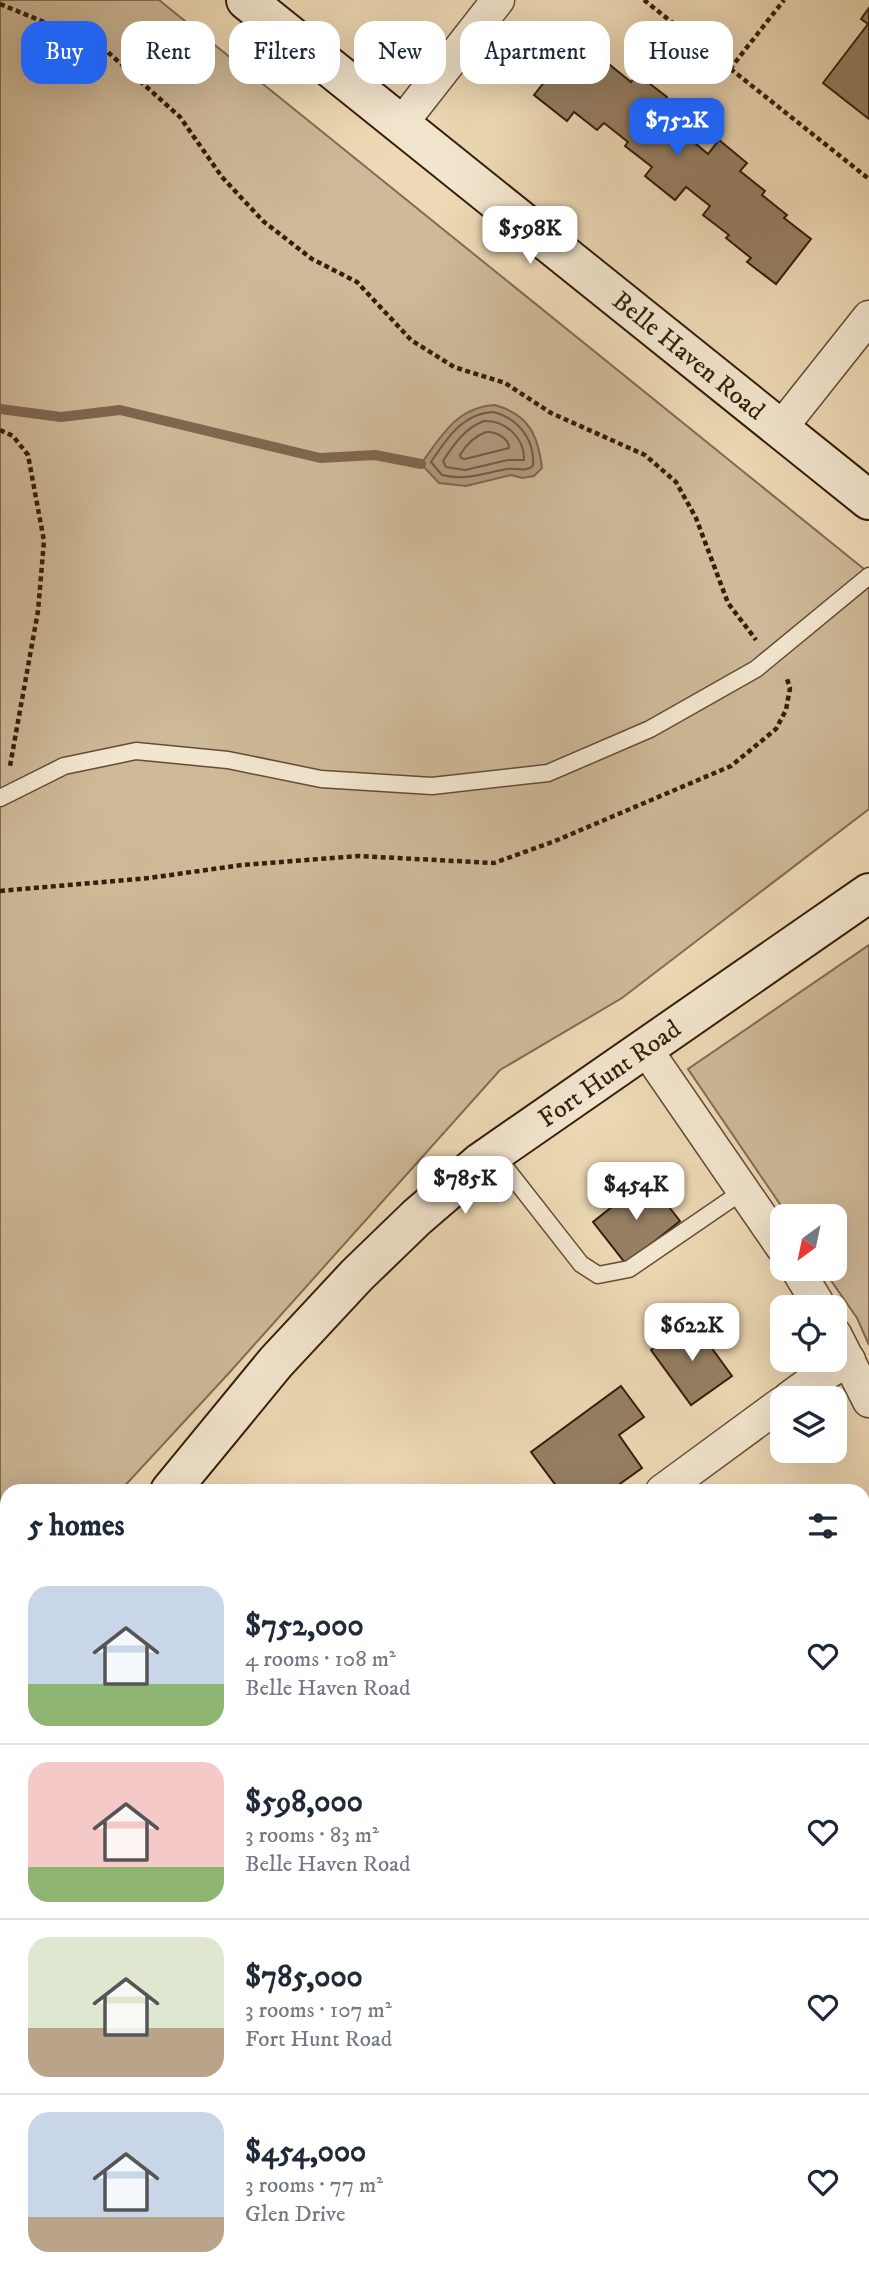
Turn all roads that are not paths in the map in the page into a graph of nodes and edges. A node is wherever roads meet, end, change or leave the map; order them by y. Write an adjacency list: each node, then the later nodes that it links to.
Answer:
1 (246, 0): 3 (main road, Belle Haven Road)
2 (498, 0): 3 (street)
3 (401, 124): 5 (main road, Belle Haven Road)
4 (869, 317): 5 (street)
5 (780, 429): 6 (main road, Belle Haven Road)
6 (869, 500)
7 (869, 576): 8 (lane)
8 (3, 797)
9 (869, 893): 10 (main road, Fort Hunt Road)
10 (645, 1048): 11 (main road, Fort Hunt Road); 12 (street)
11 (494, 1153): 12 (lane); 19 (main road, Fort Hunt Road)
12 (743, 1191): 13 (street)
13 (770, 1230)
14 (847, 1357): 17 (street)
15 (819, 1372): 16 (street)
16 (805, 1386)
17 (869, 1401)
18 (770, 1412): 20 (street)
19 (176, 1484)
20 (672, 1484)

